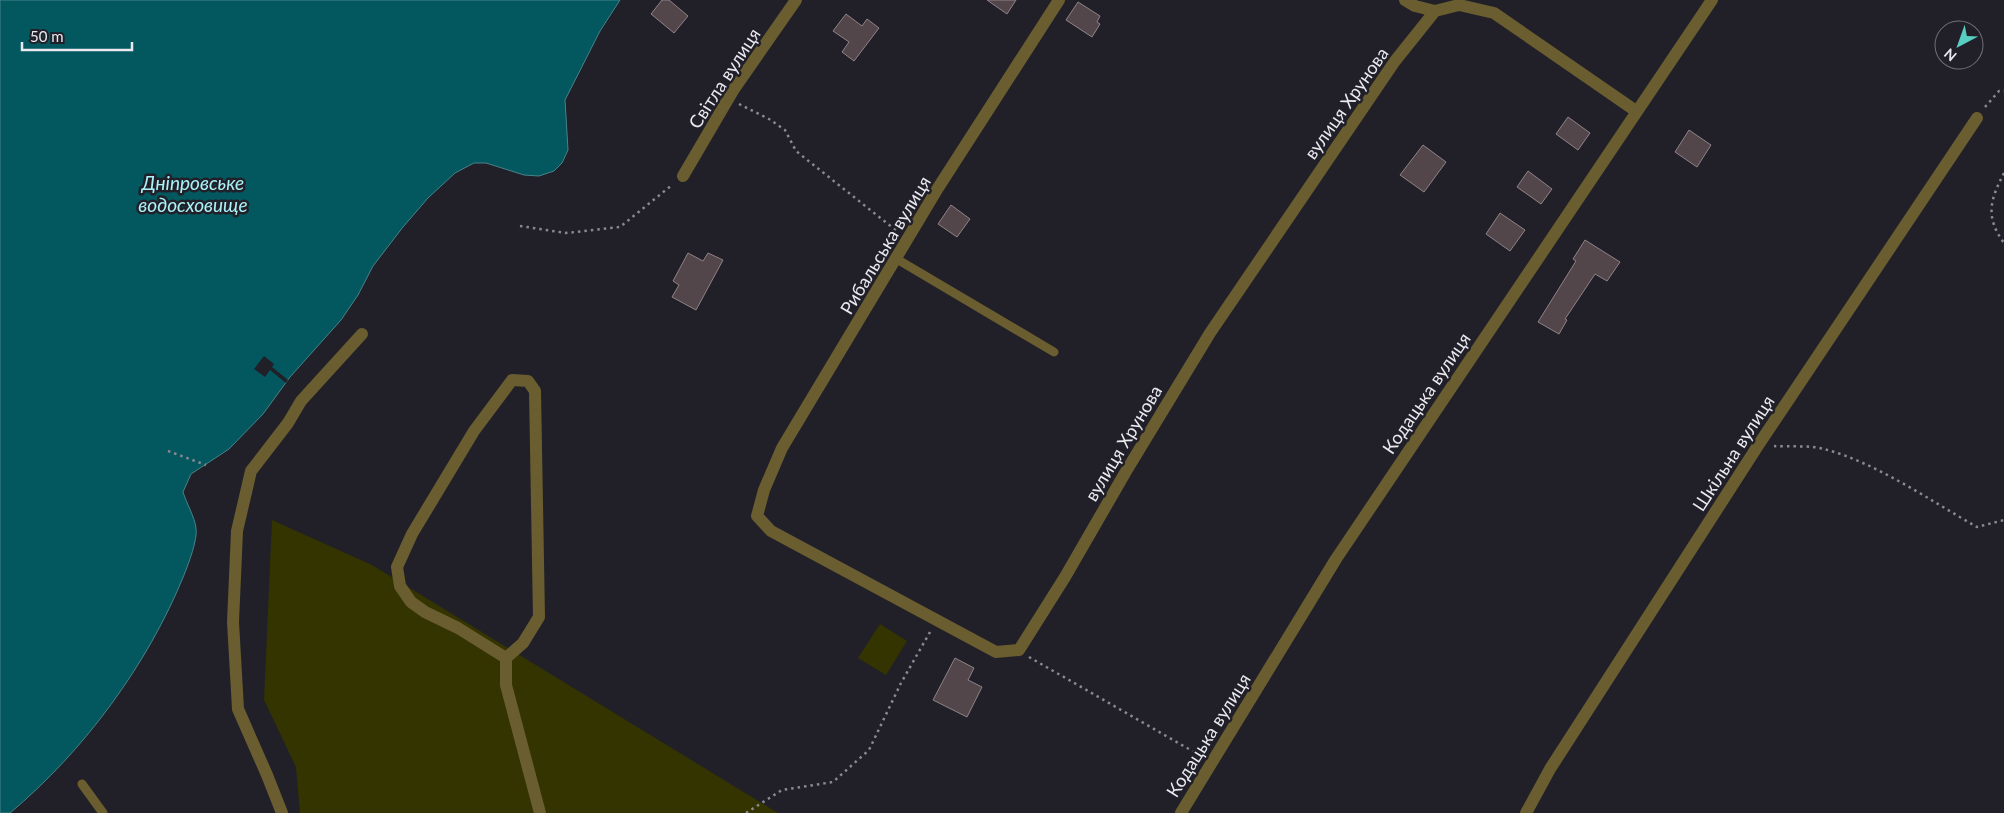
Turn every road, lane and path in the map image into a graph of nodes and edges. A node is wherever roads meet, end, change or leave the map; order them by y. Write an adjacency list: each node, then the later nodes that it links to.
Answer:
1 (796, 0): 7 (street, Світла вулиця)
2 (1059, 0): 13 (street, Рибальська вулиця)
3 (1405, 0): 5 (street)
4 (1712, 0): 8 (street, Кодацька вулиця)
5 (1435, 11): 8 (street); 23 (street, вулиця Хрунова)
6 (2004, 90): 9 (path)
7 (729, 98): 11 (street, Світла вулиця); 13 (path)
8 (1636, 111): 25 (street, Кодацька вулиця)
9 (1977, 118): 18 (street, Шкільна вулиця)
10 (2004, 173): 14 (path)
11 (683, 176): 12 (path)
12 (520, 226)
13 (907, 240): 15 (street, Рибальська вулиця)
14 (2004, 243)
15 (895, 258): 17 (lane); 22 (street, Рибальська вулиця)
16 (362, 334): 28 (street)
17 (1054, 352)
18 (1759, 444): 21 (path); 32 (street, Шкільна вулиця)
19 (168, 451): 20 (path)
20 (206, 465)
21 (2004, 520)
22 (938, 620): 23 (street); 30 (path)
23 (1019, 650): 25 (path)
24 (506, 658): 24 (street); 29 (street)
25 (1212, 763): 31 (street, Кодацька вулиця)
26 (82, 784): 27 (lane)
27 (103, 813)
28 (282, 813)
29 (540, 813)
30 (746, 813)
31 (1181, 813)
32 (1526, 813)

